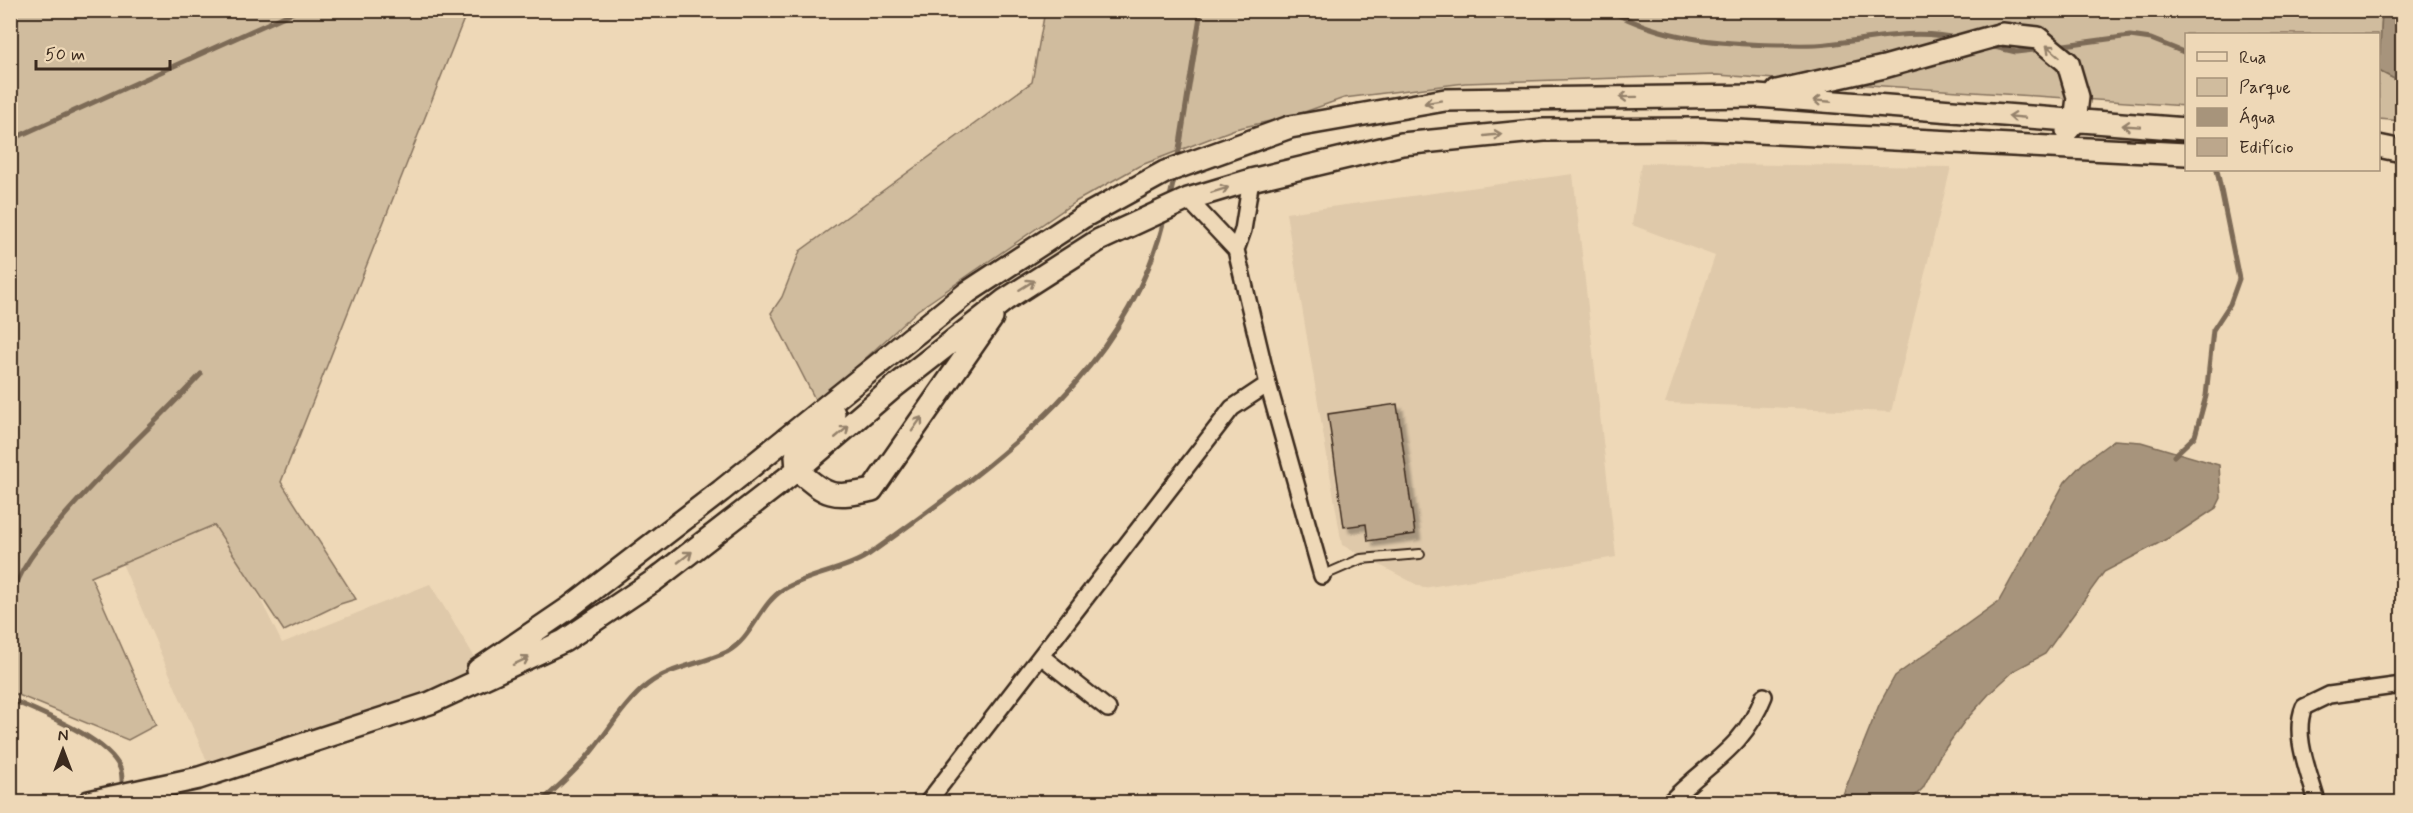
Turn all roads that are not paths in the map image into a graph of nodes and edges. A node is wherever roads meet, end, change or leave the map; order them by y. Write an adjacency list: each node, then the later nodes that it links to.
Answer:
1 (1757, 96): 2 (main road, one-way to 1); 2 (main road, one-way to 1); 14 (main road, one-way to 14)
2 (2075, 122): 3 (main road, one-way to 2); 4 (main road)
3 (2185, 129)
4 (1893, 138): 7 (main road); 10 (main road, one-way to 4)
5 (2380, 147): 6 (main road)
6 (2403, 151)
7 (2185, 154)
8 (2380, 158): 9 (main road)
9 (2403, 158)
10 (1251, 180): 11 (main road, one-way to 10); 12 (street)
11 (1188, 200): 12 (street); 13 (main road, one-way to 11)
12 (1236, 250): 15 (street)
13 (1005, 300): 16 (main road, one-way to 13); 16 (main road, one-way to 13)
14 (877, 366): 16 (main road); 22 (main road)
15 (1268, 384): 18 (street); 19 (street)
16 (797, 470): 22 (main road, one-way to 16)
17 (1420, 554): 18 (lane)
18 (1322, 576)
19 (1041, 656): 23 (street); 25 (street)
20 (2403, 685): 27 (street)
21 (1764, 696): 26 (street)
22 (430, 703): 24 (main road)
23 (1108, 709)
24 (91, 802)
25 (928, 802)
26 (1670, 802)
27 (2317, 802)

